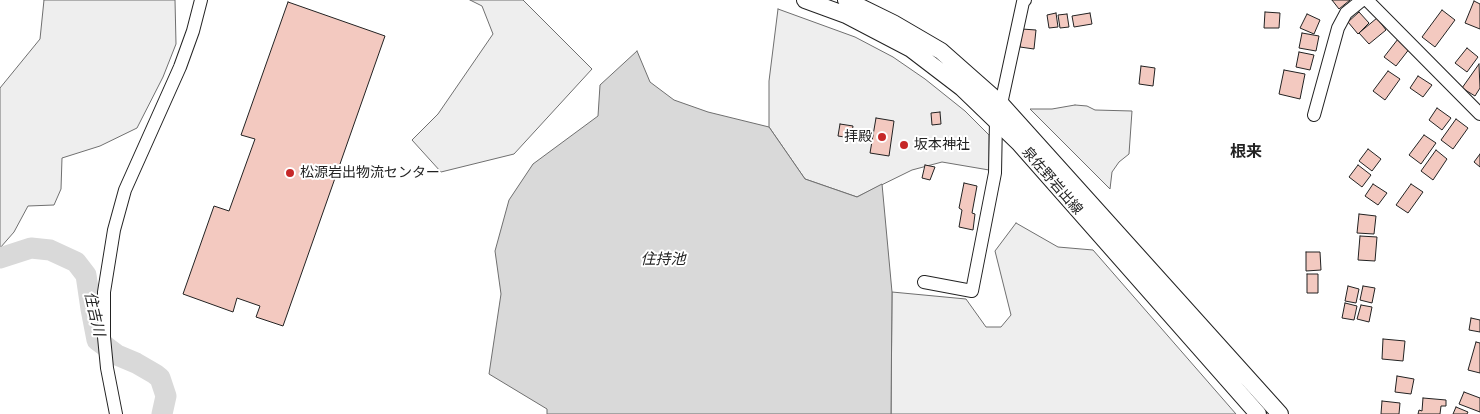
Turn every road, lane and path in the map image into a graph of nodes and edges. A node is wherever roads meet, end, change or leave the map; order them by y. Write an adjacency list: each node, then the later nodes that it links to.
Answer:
1 (201, 0): 12 (street)
2 (805, 0): 10 (main road, 泉佐野岩出線)
3 (846, 0): 7 (main road, 泉佐野岩出線)
4 (1025, 0): 7 (street)
5 (1362, 0): 9 (street)
6 (1367, 0): 8 (street)
7 (1002, 104): 10 (street); 14 (main road, 泉佐野岩出線)
8 (1480, 114)
9 (1314, 115)
10 (996, 121): 11 (street); 13 (main road, 泉佐野岩出線)
11 (924, 282)
12 (116, 414)
13 (1258, 414)
14 (1280, 414)

